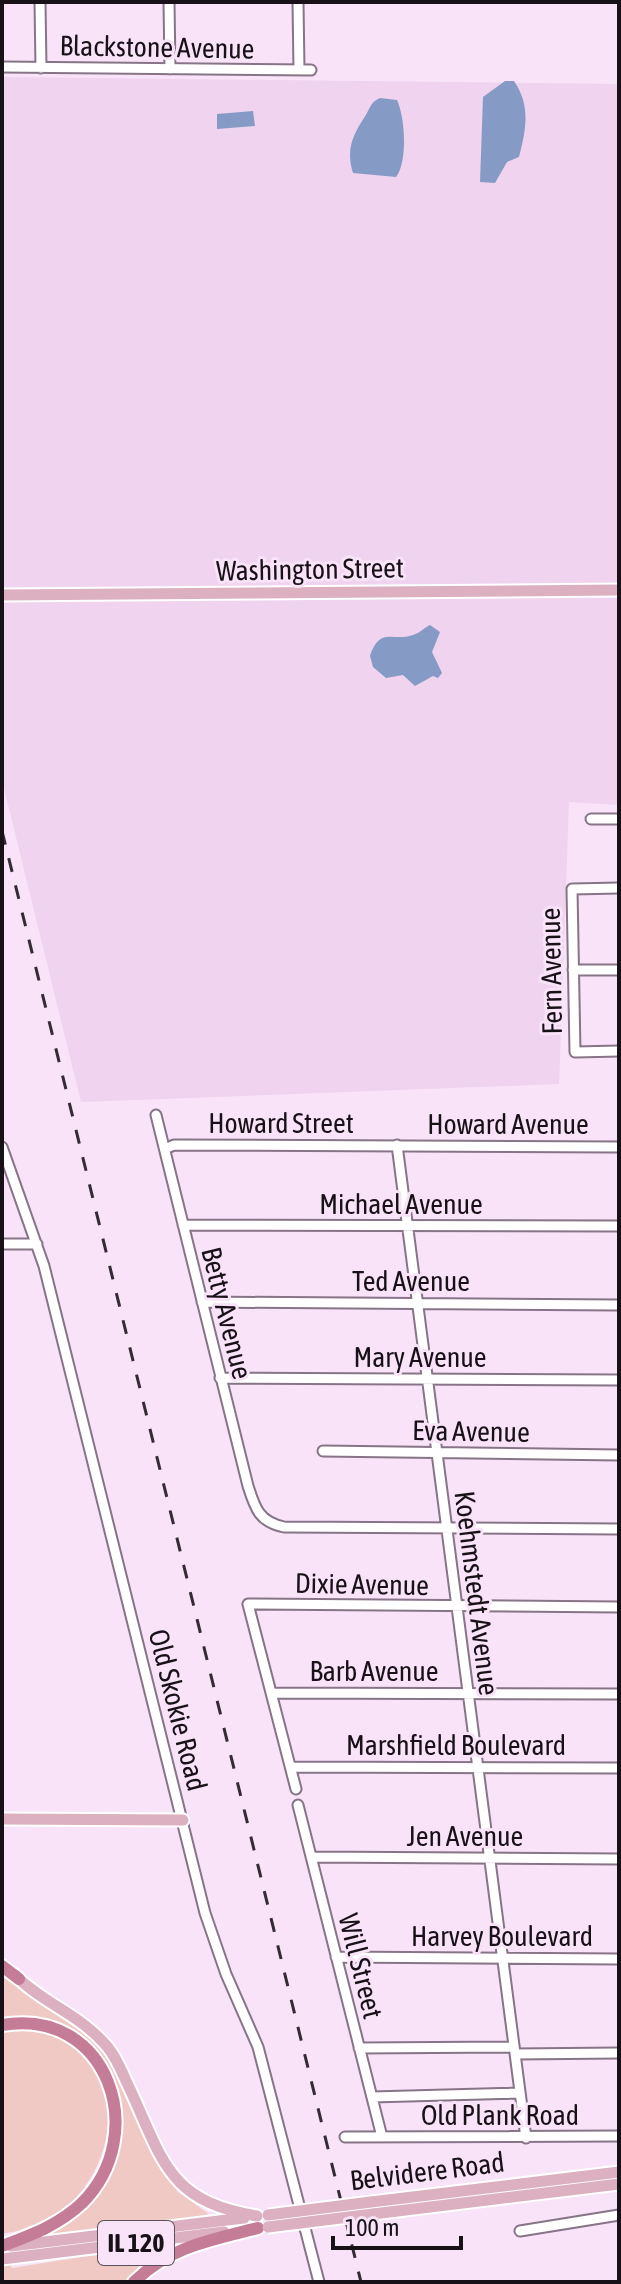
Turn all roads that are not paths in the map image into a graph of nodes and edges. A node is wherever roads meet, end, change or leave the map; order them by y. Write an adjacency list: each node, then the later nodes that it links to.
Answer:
1 (40, 2): 5 (street)
2 (169, 2): 6 (street)
3 (298, 2): 7 (street)
4 (2, 67): 5 (street, Blackstone Avenue)
5 (41, 68): 6 (street, Blackstone Avenue)
6 (170, 69): 7 (street, Blackstone Avenue)
7 (299, 70): 8 (street, Blackstone Avenue)
8 (311, 70)
9 (619, 590): 10 (main road, Washington Street)
10 (2, 595)
11 (591, 819): 12 (street)
12 (619, 819)
13 (619, 888): 14 (street, Fern Avenue)
14 (573, 970): 15 (street); 16 (street, Fern Avenue)
15 (619, 970)
16 (619, 1051)
17 (156, 1115): 21 (street, Betty Avenue)
18 (397, 1145): 20 (street, Howard Avenue); 21 (street, Howard Street); 23 (street, Koehmstedt Avenue)
19 (2, 1147): 26 (street, Old Skokie Road)
20 (619, 1147)
21 (165, 1149): 22 (street, Betty Avenue)
22 (183, 1225): 23 (street, Michael Avenue); 27 (street, Betty Avenue)
23 (407, 1226): 24 (street, Michael Avenue); 28 (street, Koehmstedt Avenue)
24 (619, 1226)
25 (2, 1244): 26 (street)
26 (37, 1244): 49 (street, Old Skokie Road)
27 (202, 1302): 28 (street, Ted Avenue); 30 (street, Betty Avenue)
28 (417, 1303): 29 (street, Ted Avenue); 31 (street, Koehmstedt Avenue)
29 (619, 1305)
30 (220, 1378): 31 (street, Mary Avenue); 36 (street, Betty Avenue)
31 (427, 1379): 32 (street, Mary Avenue); 34 (street, Koehmstedt Avenue)
32 (619, 1380)
33 (323, 1451): 34 (street, Eva Avenue)
34 (437, 1453): 35 (street, Eva Avenue); 36 (street, Koehmstedt Avenue)
35 (619, 1455)
36 (447, 1528): 37 (street); 38 (street, Koehmstedt Avenue)
37 (619, 1529)
38 (457, 1607): 39 (street, Dixie Avenue); 40 (street, Dixie Avenue); 41 (street, Koehmstedt Avenue)
39 (619, 1607)
40 (272, 1693): 41 (street, Barb Avenue); 43 (street)
41 (468, 1693): 42 (street, Barb Avenue); 44 (street, Koehmstedt Avenue)
42 (619, 1694)
43 (292, 1767): 44 (street, Marshfield Boulevard); 46 (street)
44 (478, 1768): 45 (street, Marshfield Boulevard); 51 (street, Koehmstedt Avenue)
45 (619, 1768)
46 (296, 1789)
47 (298, 1805): 50 (street, Will Street)
48 (2, 1819): 49 (main road)
49 (183, 1820): 77 (street, Old Skokie Road)
50 (311, 1857): 51 (street, Jen Avenue); 53 (street, Will Street)
51 (490, 1858): 52 (street, Jen Avenue); 54 (street, Koehmstedt Avenue)
52 (619, 1859)
53 (336, 1957): 54 (street, Harvey Boulevard); 59 (street, Will Street)
54 (503, 1958): 55 (street, Harvey Boulevard); 60 (street, Koehmstedt Avenue)
55 (619, 1959)
56 (2, 1963): 57 (highway)
57 (19, 1979): 72 (main road)
58 (2, 2025): 74 (highway)
59 (359, 2048): 60 (street); 63 (street, Will Street)
60 (515, 2051): 61 (street); 62 (street, Koehmstedt Avenue)
61 (619, 2053)
62 (520, 2093): 63 (street); 67 (street, Koehmstedt Avenue)
63 (372, 2097): 66 (street, Will Street)
64 (619, 2136): 67 (street, Old Plank Road)
65 (345, 2137): 66 (street, Old Plank Road)
66 (382, 2137): 67 (street, Old Plank Road)
67 (526, 2138)
68 (619, 2172): 70 (main road, Belvidere Road / IL 120)
69 (619, 2184): 70 (main road, Belvidere Road / IL 120)
70 (372, 2208): 72 (main road, Belvidere Road / IL 120, bridge)
71 (619, 2215): 73 (street)
72 (263, 2222): 74 (main road, Belvidere Road / IL 120); 75 (main road, Belvidere Road / IL 120); 76 (highway)
73 (520, 2231)
74 (2, 2246)
75 (2, 2259)
76 (134, 2282)
77 (319, 2282)

